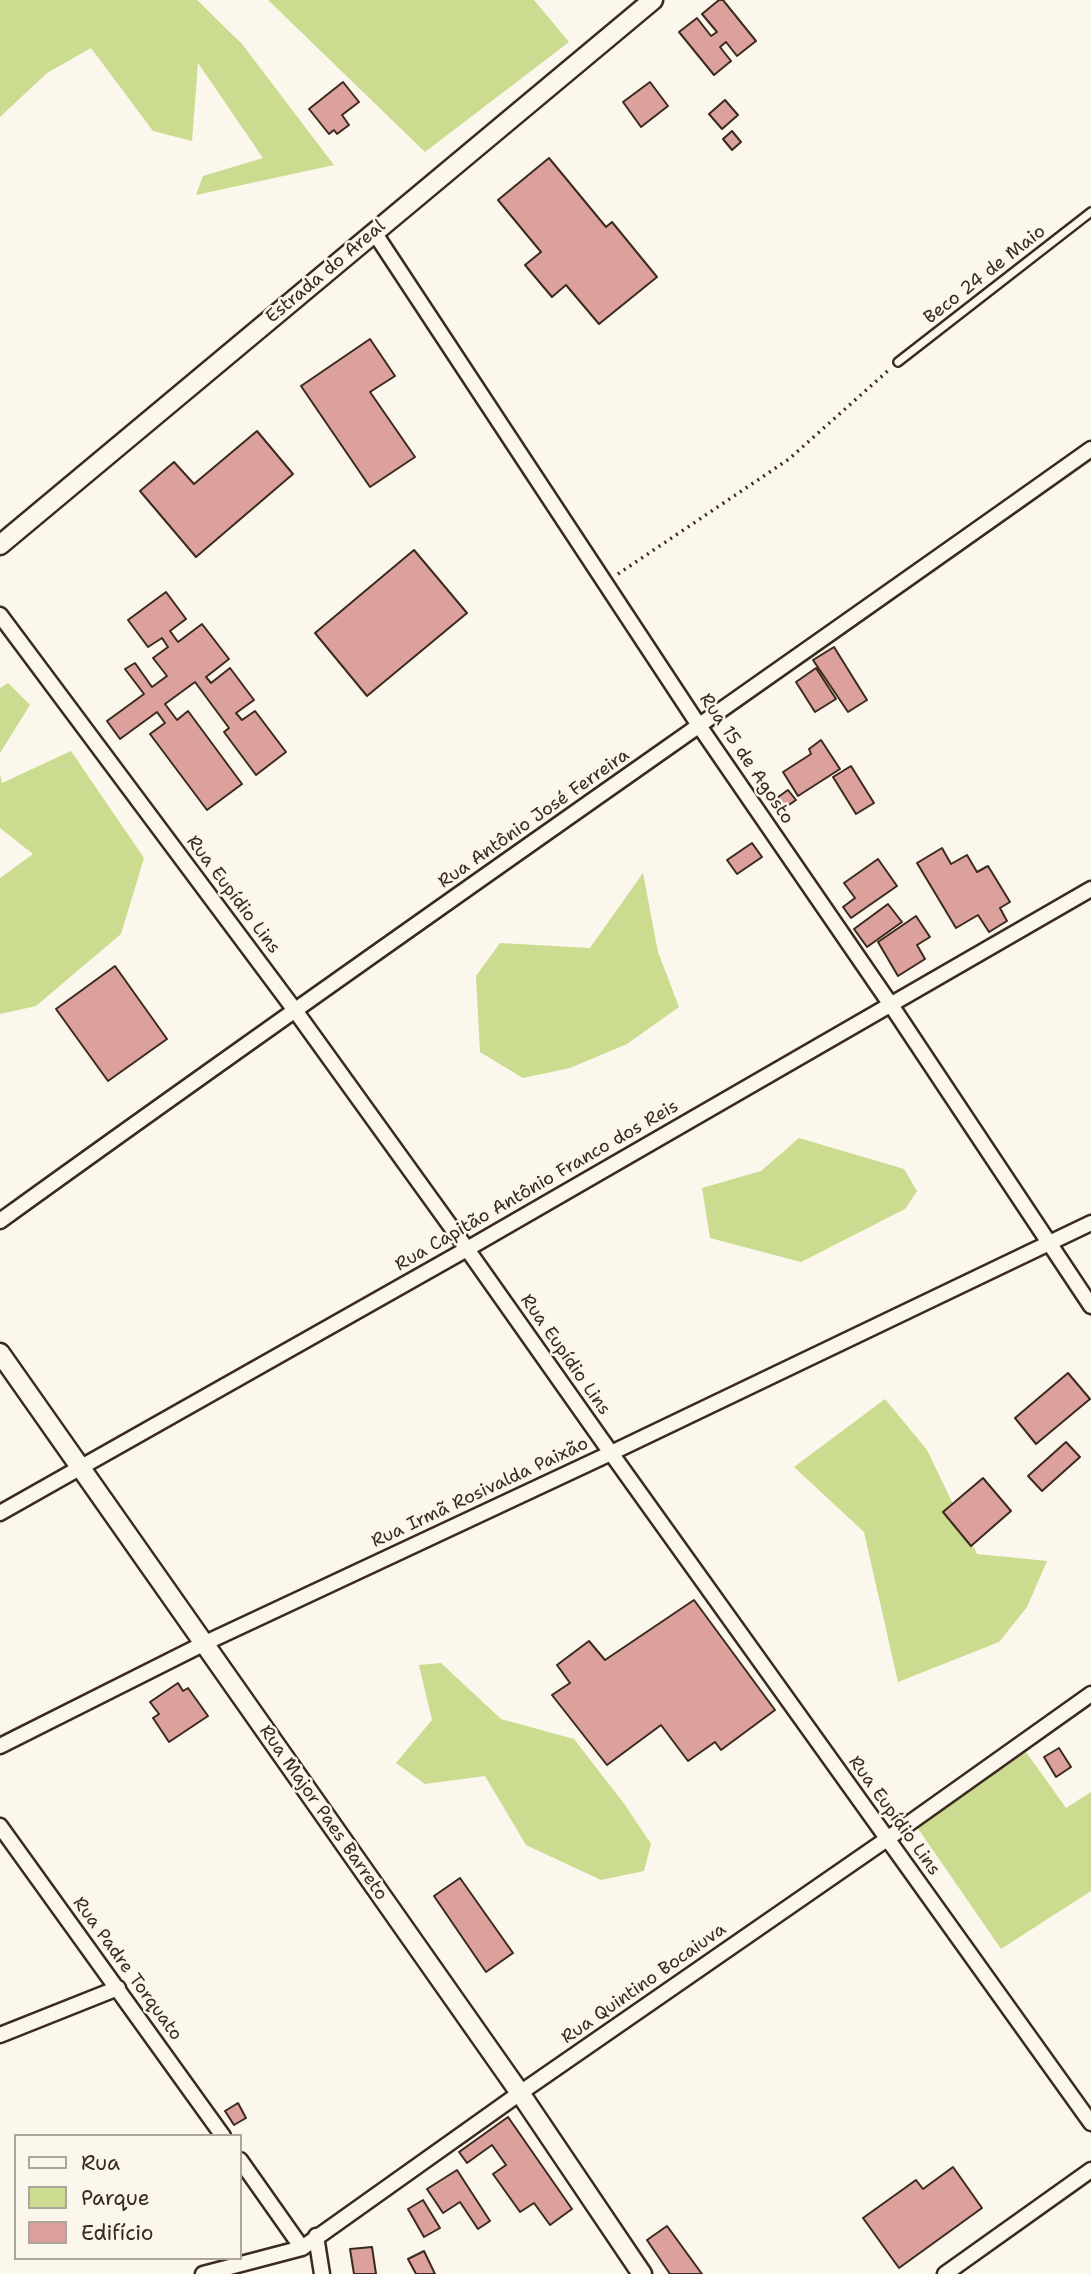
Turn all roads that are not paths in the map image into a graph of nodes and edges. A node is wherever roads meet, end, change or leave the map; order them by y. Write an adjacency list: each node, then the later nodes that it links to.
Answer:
1 (653, 0): 3 (street, Estrada do Areal)
2 (1091, 212): 4 (lane, Beco 24 de Maio)
3 (374, 232): 6 (street, Estrada do Areal); 8 (street, Rua 15 de Agosto)
4 (898, 362)
5 (1091, 449): 8 (street, Rua Antônio José Ferreira)
6 (0, 545)
7 (0, 615): 11 (street, Rua Eupídio Lins)
8 (700, 727): 10 (street, Rua 15 de Agosto); 11 (street, Rua Antônio José Ferreira)
9 (1091, 889): 10 (street, Rua Capitão Antônio Franco dos Reis)
10 (891, 1004): 14 (street, Rua 15 de Agosto); 15 (street, Rua Capitão Antônio Franco dos Reis)
11 (294, 1009): 12 (street, Rua Antônio José Ferreira); 15 (street, Rua Eupídio Lins)
12 (0, 1221)
13 (1091, 1223): 14 (street, Rua Irmã Rosivalda Paixão)
14 (1050, 1243): 16 (street, Rua 15 de Agosto); 18 (street, Rua Irmã Rosivalda Paixão)
15 (467, 1249): 18 (street, Rua Eupídio Lins); 19 (street, Rua Capitão Antônio Franco dos Reis)
16 (1091, 1306)
17 (0, 1353): 19 (street, Rua Major Paes Barreto)
18 (611, 1453): 21 (street, Rua Irmã Rosivalda Paixão); 25 (street, Rua Eupídio Lins)
19 (78, 1466): 20 (street, Rua Capitão Antônio Franco dos Reis); 21 (street, Rua Major Paes Barreto)
20 (0, 1513)
21 (204, 1644): 23 (street, Rua Irmã Rosivalda Paixão); 28 (street, Rua Major Paes Barreto)
22 (1091, 1694): 25 (street, Rua Quintino Bocaiuva)
23 (0, 1746)
24 (0, 1826): 26 (street, Rua Padre Torquato)
25 (887, 1839): 28 (street, Rua Quintino Bocaiuva); 29 (street, Rua Eupídio Lins)
26 (118, 1988): 27 (street); 30 (street, Rua Padre Torquato)
27 (0, 2035)
28 (520, 2093): 33 (street, Rua Quintino Bocaiuva); 37 (street, Rua Major Paes Barreto)
29 (1091, 2123)
30 (222, 2134)
31 (242, 2163): 34 (street)
32 (1091, 2170): 38 (street)
33 (316, 2236): 34 (street, Rua Quintino Bocaiuva); 36 (street)
34 (302, 2248): 35 (street, Rua Quintino Bocaiuva)
35 (203, 2274)
36 (322, 2274)
37 (642, 2274)
38 (945, 2274)

